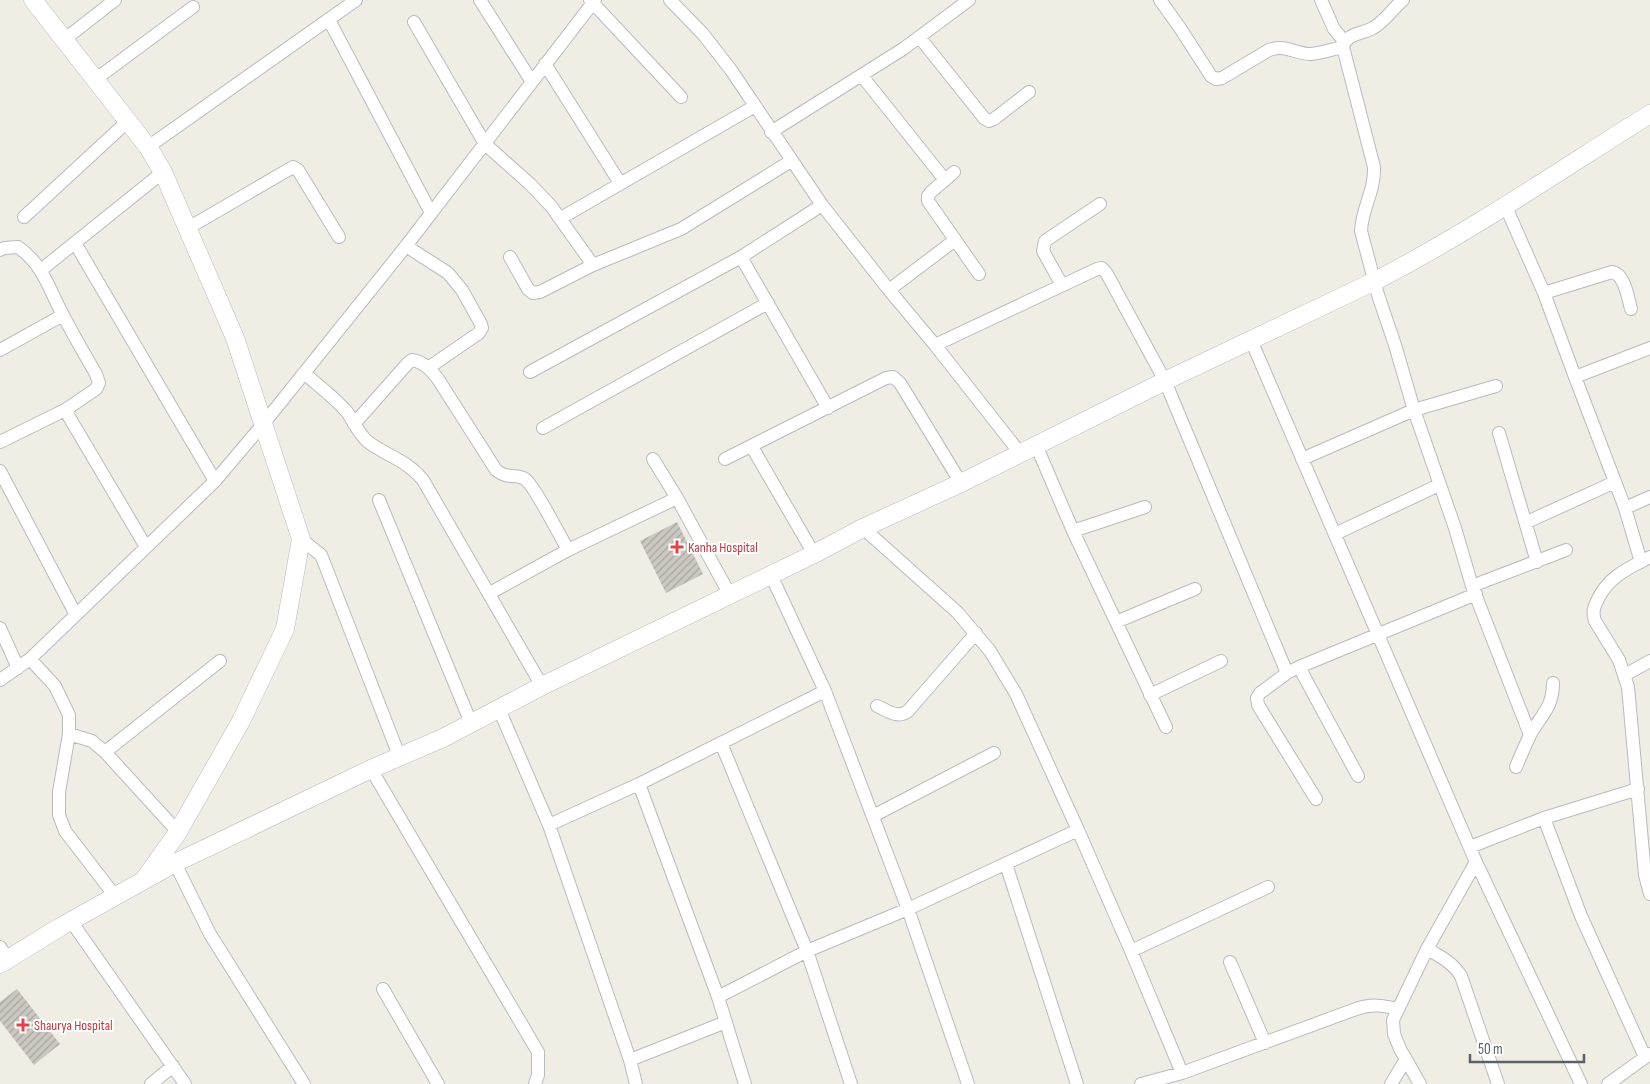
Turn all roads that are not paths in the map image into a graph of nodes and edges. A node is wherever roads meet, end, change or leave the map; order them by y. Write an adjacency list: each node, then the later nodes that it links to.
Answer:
1 (33, 0): 15 (main road)
2 (115, 0): 15 (street)
3 (356, 0): 12 (street)
4 (480, 0): 20 (street)
5 (670, 0): 23 (street)
6 (969, 0): 14 (street)
7 (1160, 0): 16 (street)
8 (1321, 0): 16 (street)
9 (1403, 0): 16 (street)
10 (593, 1): 17 (street); 22 (street)
11 (193, 7): 19 (street)
12 (329, 20): 28 (street); 35 (street)
13 (414, 22): 27 (street)
14 (920, 38): 18 (street); 21 (street)
15 (64, 39): 19 (main road)
16 (1344, 44): 49 (street)
17 (545, 64): 20 (street); 31 (street)
18 (862, 76): 26 (street); 40 (street)
19 (96, 79): 25 (main road)
20 (532, 82): 27 (street)
21 (1029, 92)
22 (681, 97)
23 (755, 106): 26 (street); 31 (street)
24 (1650, 114): 34 (main road)
25 (128, 121): 28 (main road); 36 (street)
26 (771, 132): 29 (street)
27 (485, 144): 35 (street); 37 (street)
28 (148, 147): 30 (main road)
29 (792, 161): 33 (street); 46 (street)
30 (163, 172): 38 (main road); 41 (street)
31 (620, 183): 37 (street)
32 (1100, 204): 50 (street)
33 (822, 205): 45 (street); 51 (street)
34 (1505, 205): 49 (main road); 52 (street)
35 (431, 213): 42 (street)
36 (24, 217)
37 (561, 218): 46 (street)
38 (188, 228): 39 (street); 69 (main road)
39 (339, 237)
40 (955, 240): 48 (street); 51 (street)
41 (75, 243): 47 (street); 81 (street)
42 (406, 246): 60 (street); 62 (street)
43 (0, 250): 47 (street)
44 (510, 257): 46 (street)
45 (742, 257): 53 (street); 61 (street)
46 (593, 265)
47 (41, 270): 55 (street)
48 (979, 274)
49 (1375, 281): 56 (main road); 68 (street)
50 (1062, 285): 57 (street); 64 (street)
51 (889, 290): 57 (street)
52 (1544, 293): 54 (street); 63 (street)
53 (768, 303): 66 (street); 71 (street)
54 (1631, 309)
55 (63, 315): 59 (street); 67 (street)
56 (1251, 340): 64 (main road); 79 (street)
57 (935, 345): 76 (street)
58 (1650, 348): 63 (street)
59 (0, 350)
60 (428, 368): 70 (street); 96 (street)
61 (530, 372)
62 (304, 374): 69 (street); 70 (street)
63 (1575, 377): 82 (street)
64 (1165, 380): 75 (main road); 117 (street)
65 (1496, 386): 68 (street)
66 (828, 408): 74 (street); 83 (street)
67 (65, 410): 73 (street); 95 (street)
68 (1414, 410): 79 (street); 84 (street)
69 (264, 423): 81 (street); 94 (main road)
70 (354, 424): 104 (street)
71 (543, 428)
72 (1499, 433): 90 (street)
73 (0, 442)
74 (752, 446): 78 (street); 98 (street)
75 (1036, 446): 76 (main road); 92 (street)
76 (1020, 453): 83 (main road)
77 (654, 459): 86 (street)
78 (725, 459)
79 (1302, 460): 93 (street)
80 (0, 471): 106 (street)
81 (215, 481): 95 (street)
82 (1615, 482): 89 (street); 90 (street)
83 (961, 483): 91 (main road)
84 (1440, 485): 93 (street); 103 (street)
85 (1650, 497): 89 (street)
86 (677, 498): 96 (street); 105 (street)
87 (379, 500): 126 (street)
88 (1145, 507): 92 (street)
89 (1625, 508): 99 (street)
90 (1527, 522): 100 (street)
91 (864, 528): 98 (main road); 109 (street)
92 (1073, 531): 107 (street)
93 (1335, 534): 110 (street)
94 (301, 540): 133 (street); 144 (main road)
95 (146, 546): 106 (street)
96 (568, 550): 104 (street)
97 (1566, 550): 100 (street)
98 (814, 554): 101 (main road)
99 (1645, 559): 118 (street)
100 (1538, 562): 103 (street)
101 (771, 575): 105 (main road); 122 (street)
102 (1195, 589): 107 (street)
103 (1474, 590): 110 (street); 129 (street)
104 (490, 593): 121 (street)
105 (730, 595): 121 (main road)
106 (76, 614): 111 (street)
107 (1116, 622): 123 (street)
108 (0, 628): 116 (street)
109 (976, 633): 124 (street); 143 (street)
110 (1378, 635): 115 (street); 145 (street)
111 (30, 659): 116 (street); 128 (street)
112 (220, 661): 131 (street)
113 (1221, 661): 123 (street)
114 (1650, 661): 118 (street)
115 (1299, 666): 117 (street); 136 (street)
116 (18, 668): 119 (street)
117 (1287, 673): 139 (street)
118 (1625, 675): 138 (street)
119 (0, 680)
120 (1553, 683): 129 (street)
121 (542, 686): 125 (main road)
122 (825, 691): 130 (street); 140 (street)
123 (1150, 695): 127 (street)
124 (877, 706)
125 (499, 709): 126 (main road); 142 (street)
126 (471, 723): 133 (main road)
127 (1166, 727)
128 (69, 734): 131 (street); 152 (street)
129 (1530, 735): 134 (street)
130 (721, 743): 137 (street); 156 (street)
131 (106, 752): 144 (street)
132 (994, 753): 140 (street)
133 (400, 758): 135 (main road)
134 (1516, 767)
135 (371, 769): 147 (main road); 174 (street)
136 (1358, 776)
137 (639, 784): 142 (street); 161 (street)
138 (1638, 790): 141 (street); 151 (street)
139 (1316, 799)
140 (873, 816): 153 (street)
141 (1544, 818): 145 (street); 165 (street)
142 (549, 825): 166 (street)
143 (1078, 830): 148 (street); 157 (street)
144 (178, 832): 149 (main road)
145 (1470, 847): 146 (street)
146 (1476, 862): 155 (street); 184 (street)
147 (175, 863): 149 (main road); 172 (street)
148 (1006, 864): 153 (street); 179 (street)
149 (143, 880): 152 (main road)
150 (1268, 887): 157 (street)
151 (1650, 894)
152 (115, 896): 154 (main road)
153 (908, 909): 156 (street); 178 (street)
154 (71, 921): 158 (main road); 168 (street)
155 (1427, 949): 162 (street); 183 (street)
156 (807, 951): 161 (street); 177 (street)
157 (1131, 951): 169 (street)
158 (3, 957)
159 (1230, 962): 164 (street)
160 (383, 989): 173 (street)
161 (718, 997): 163 (street)
162 (1397, 1009): 164 (street); 167 (street)
163 (726, 1022): 166 (street); 176 (street)
164 (1265, 1043): 169 (street)
165 (1648, 1056): 185 (street)
166 (630, 1060): 175 (street)
167 (1406, 1060): 181 (street); 182 (street)
168 (172, 1066): 170 (street); 171 (street)
169 (1182, 1073): 180 (street)
170 (151, 1084)
171 (185, 1084)
172 (304, 1084)
173 (438, 1084)
174 (535, 1084)
175 (636, 1084)
176 (745, 1084)
177 (851, 1084)
178 (968, 1084)
179 (1077, 1084)
180 (1141, 1084)
181 (1391, 1084)
182 (1420, 1084)
183 (1498, 1084)
184 (1581, 1084)
185 (1608, 1084)

